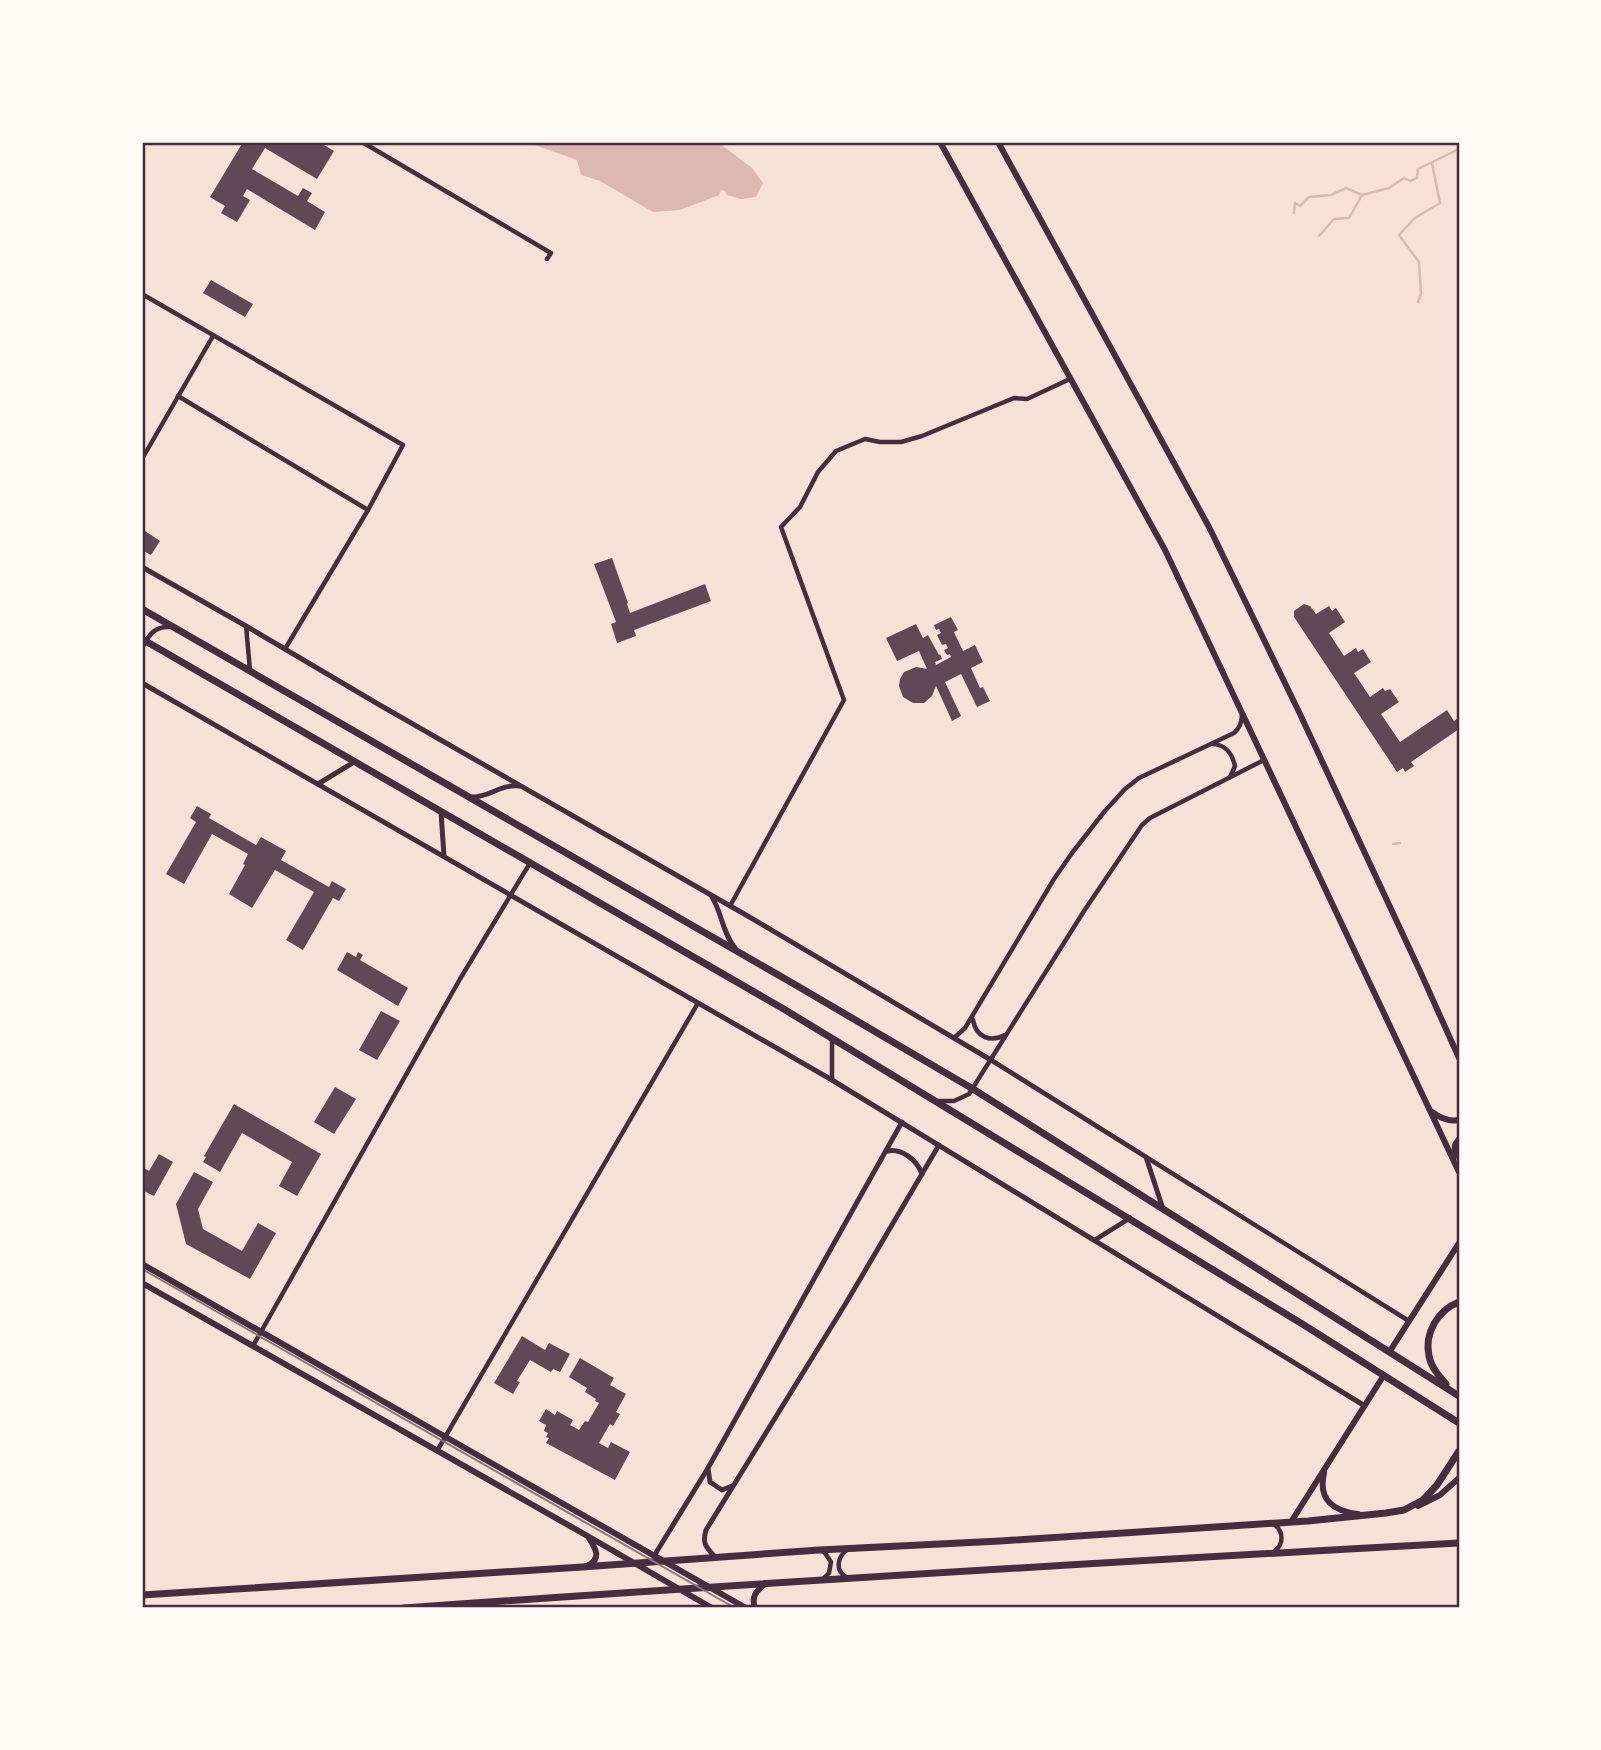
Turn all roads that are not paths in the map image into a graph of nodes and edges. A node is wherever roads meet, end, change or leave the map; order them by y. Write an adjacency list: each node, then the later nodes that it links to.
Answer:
1 (362, 142): 4 (street)
2 (940, 142): 7 (main road)
3 (998, 142): 39 (main road)
4 (547, 259)
5 (142, 295): 6 (street)
6 (213, 336): 8 (street); 10 (street)
7 (1070, 379): 19 (main road); 32 (street)
8 (178, 396): 9 (street); 10 (street)
9 (142, 459)
10 (368, 510): 16 (street)
11 (142, 567): 13 (street)
12 (142, 609): 14 (main road)
13 (246, 626): 16 (street); 17 (street)
14 (174, 628): 15 (street); 17 (main road)
15 (143, 643): 22 (main road)
16 (285, 649): 25 (street)
17 (250, 670): 26 (main road)
18 (142, 683): 24 (street)
19 (1242, 713): 20 (street); 21 (main road)
20 (1213, 744): 23 (street); 35 (street)
21 (1265, 760): 23 (street); 44 (main road)
22 (355, 762): 24 (street); 27 (main road)
23 (1229, 778): 36 (street)
24 (318, 784): 28 (street)
25 (523, 786): 26 (street); 31 (street)
26 (468, 796): 33 (main road)
27 (441, 812): 28 (street); 29 (main road)
28 (444, 856): 30 (street)
29 (530, 863): 30 (street); 37 (main road)
30 (510, 894): 34 (street); 62 (street)
31 (709, 894): 32 (street); 33 (street)
32 (730, 906): 38 (street)
33 (740, 953): 42 (main road)
34 (698, 1003): 41 (street); 69 (street)
35 (974, 1015): 36 (street); 38 (street)
36 (1006, 1035): 40 (street)
37 (832, 1038): 41 (street); 43 (main road)
38 (954, 1038): 40 (street)
39 (1459, 1059)
40 (991, 1060): 42 (street); 50 (street)
41 (832, 1080): 46 (street)
42 (973, 1089): 43 (street); 54 (main road)
43 (937, 1100): 55 (main road)
44 (1430, 1111): 45 (main road); 51 (main road)
45 (1459, 1120)
46 (902, 1122): 48 (street); 49 (street)
47 (1459, 1139): 51 (main road)
48 (939, 1145): 53 (street); 56 (street)
49 (887, 1151): 53 (street); 72 (street)
50 (1146, 1157): 54 (street); 61 (street)
51 (1454, 1162): 52 (main road)
52 (1459, 1172)
53 (922, 1174): 76 (street)
54 (1163, 1209): 64 (main road)
55 (1130, 1218): 56 (street); 65 (main road)
56 (1095, 1240): 67 (street)
57 (1459, 1243): 61 (main road)
58 (142, 1264): 62 (main road)
59 (142, 1283): 63 (main road)
60 (1459, 1302): 66 (main road)
61 (1409, 1321): 64 (main road)
62 (261, 1332): 63 (street); 69 (main road)
63 (253, 1346): 70 (main road)
64 (1390, 1351): 66 (main road)
65 (1384, 1375): 67 (main road); 68 (main road)
66 (1457, 1394)
67 (1365, 1406): 73 (main road)
68 (1459, 1423)
69 (446, 1437): 70 (street); 87 (main road)
70 (437, 1451): 82 (main road)
71 (1459, 1451): 78 (main road)
72 (708, 1468): 75 (street); 76 (street)
73 (1326, 1468): 79 (main road); 81 (main road)
74 (1459, 1478): 78 (main road)
75 (698, 1484): 77 (street); 87 (street)
76 (734, 1485): 77 (street)
77 (725, 1500): 88 (street)
78 (1404, 1510): 79 (main road)
79 (1371, 1514): 81 (main road)
80 (1270, 1522): 81 (main road); 84 (main road); 86 (street)
81 (1292, 1522)
82 (588, 1536): 90 (main road); 91 (main road)
83 (1459, 1543): 86 (main road)
84 (848, 1549): 85 (main road); 92 (street)
85 (819, 1550): 88 (main road); 93 (street)
86 (1274, 1552): 92 (main road)
87 (654, 1556): 89 (main road)
88 (715, 1557): 89 (main road)
89 (664, 1561): 90 (main road); 95 (main road)
90 (633, 1563): 91 (main road); 96 (main road)
91 (582, 1567): 97 (main road)
92 (849, 1578): 93 (main road)
93 (821, 1581): 94 (main road)
94 (765, 1584): 95 (main road); 101 (main road)
95 (710, 1587): 96 (main road); 100 (main road)
96 (680, 1589): 98 (main road); 99 (main road)
97 (142, 1595)
98 (404, 1608)
99 (712, 1608)
100 (746, 1608)
101 (755, 1608)

